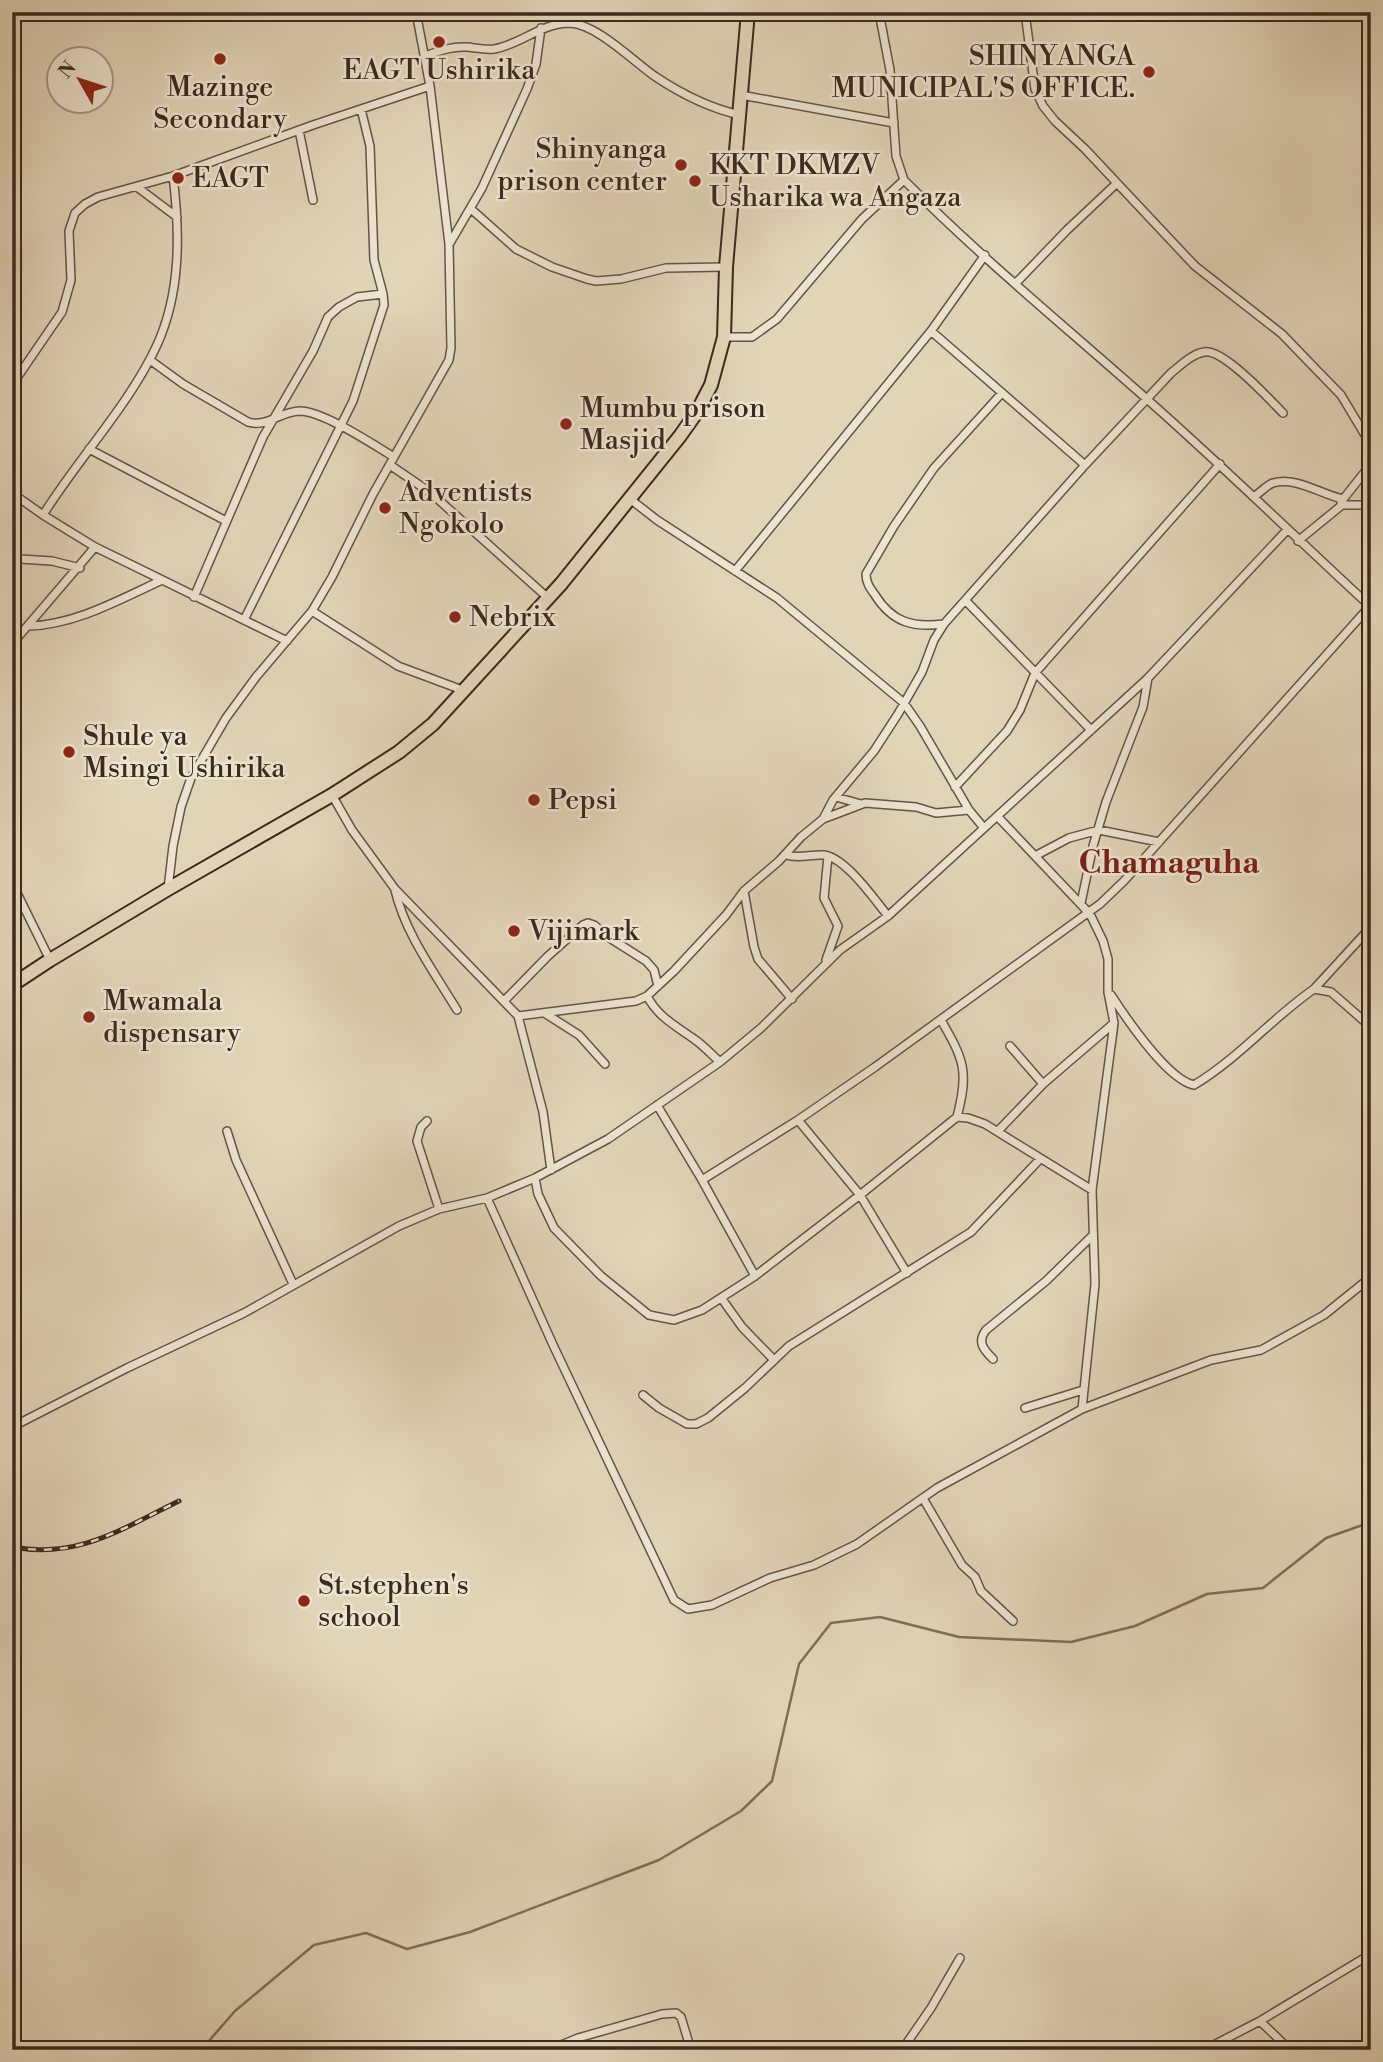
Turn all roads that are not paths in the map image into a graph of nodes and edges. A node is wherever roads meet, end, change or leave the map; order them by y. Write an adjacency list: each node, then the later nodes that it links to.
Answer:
1 (416, 12): 6 (street)
2 (748, 12): 8 (highway)
3 (879, 12): 11 (street)
4 (1025, 12): 15 (street)
5 (541, 29): 6 (street); 10 (street); 18 (street)
6 (425, 56): 7 (street)
7 (430, 86): 9 (street); 20 (street)
8 (741, 95): 10 (highway); 11 (street)
9 (361, 109): 12 (street); 24 (street)
10 (740, 115): 22 (highway)
11 (894, 122): 14 (street)
12 (299, 130): 13 (street); 17 (street)
13 (173, 176): 16 (street); 19 (street)
14 (904, 180): 21 (street); 26 (street)
15 (1117, 183): 23 (street); 34 (street)
16 (137, 187): 19 (street); 28 (street)
17 (313, 200)
18 (471, 209): 20 (street); 22 (street)
19 (177, 218): 27 (street)
20 (449, 244): 36 (street)
21 (985, 255): 23 (street); 25 (street)
22 (726, 267): 26 (highway)
23 (1015, 284): 30 (street)
24 (383, 294): 32 (street); 33 (street)
25 (931, 331): 29 (street); 53 (street)
26 (724, 337): 42 (highway)
27 (150, 360): 32 (street); 35 (street)
28 (12, 385)
29 (1002, 394): 39 (street); 61 (street)
30 (1147, 399): 31 (street); 37 (street); 39 (street)
31 (1283, 413)
32 (275, 416): 33 (street); 47 (street)
33 (341, 426): 36 (street); 60 (street)
34 (1371, 445)
35 (89, 449): 46 (street); 47 (street)
36 (392, 461): 56 (street); 59 (street)
37 (1220, 464): 41 (street); 65 (street)
38 (1371, 464): 43 (street)
39 (1085, 465): 57 (street)
40 (12, 493): 46 (street)
41 (1255, 496): 43 (street); 48 (street)
42 (630, 499): 53 (street); 56 (highway)
43 (1343, 499): 45 (street)
44 (1371, 505): 45 (street)
45 (1337, 508): 49 (street)
46 (43, 515): 50 (street)
47 (226, 521): 55 (street)
48 (1287, 530): 49 (street); 66 (street)
49 (1298, 541): 58 (street)
50 (95, 547): 52 (street); 54 (street)
51 (20, 559): 52 (street)
52 (80, 568): 62 (street)
53 (735, 571): 68 (street)
54 (160, 581): 55 (street); 62 (street)
55 (194, 597): 60 (street)
56 (548, 598): 67 (highway)
57 (966, 601): 61 (street); 65 (street)
58 (1370, 606): 79 (street)
59 (312, 611): 63 (street); 67 (street)
60 (244, 620): 63 (street)
61 (944, 624): 68 (street)
62 (29, 626): 64 (street)
63 (287, 641): 85 (street)
64 (12, 644)
65 (1035, 673): 69 (street); 70 (street)
66 (1149, 678): 69 (street); 78 (street)
67 (465, 691): 71 (highway)
68 (904, 703): 70 (street); 72 (street)
69 (1091, 730): 75 (street)
70 (955, 787): 74 (street)
71 (332, 796): 84 (street); 85 (highway)
72 (835, 797): 73 (street); 76 (street)
73 (861, 804): 74 (street); 76 (street)
74 (969, 810): 77 (street)
75 (998, 817): 77 (street); 82 (street)
76 (823, 819): 80 (street)
77 (984, 828): 89 (street)
78 (1099, 830): 79 (street); 82 (street); 87 (street)
79 (1159, 842): 88 (street)
80 (786, 855): 81 (street); 86 (street)
81 (828, 856): 89 (street); 92 (street)
82 (1035, 856): 87 (street)
83 (12, 883): 91 (street)
84 (395, 889): 99 (street); 100 (street)
85 (168, 890): 91 (highway)
86 (744, 891): 94 (street); 98 (street)
87 (1081, 903): 88 (street)
88 (1090, 914): 96 (street); 103 (street)
89 (888, 916): 92 (street)
90 (1371, 927): 95 (street)
91 (50, 960): 93 (highway)
92 (822, 967): 98 (street)
93 (13, 984)
94 (658, 986): 97 (street); 99 (street)
95 (1314, 989): 96 (street); 105 (street)
96 (1108, 992): 104 (street)
97 (647, 996): 101 (street); 107 (street)
98 (792, 999): 107 (street)
99 (505, 1000): 102 (street)
100 (457, 1010)
101 (546, 1014): 102 (street); 108 (street)
102 (518, 1016): 117 (street)
103 (941, 1020): 111 (street); 112 (street)
104 (1114, 1023): 109 (street); 120 (street)
105 (1371, 1027)
106 (1010, 1046): 109 (street)
107 (720, 1062): 110 (street)
108 (605, 1064)
109 (1043, 1084): 115 (street)
110 (657, 1105): 117 (street); 119 (street)
111 (957, 1117): 115 (street); 121 (street)
112 (798, 1120): 119 (street); 121 (street)
113 (428, 1121): 123 (street)
114 (227, 1131): 128 (street)
115 (998, 1131): 116 (street)
116 (1040, 1159): 120 (street); 125 (street)
117 (551, 1170): 118 (street)
118 (535, 1178): 122 (street); 129 (street)
119 (702, 1180): 126 (street)
120 (1092, 1190): 124 (street)
121 (860, 1195): 125 (street); 126 (street)
122 (487, 1198): 123 (street); 137 (street)
123 (439, 1209): 128 (street)
124 (1093, 1235): 130 (street); 132 (street)
125 (907, 1273): 131 (street)
126 (755, 1276): 129 (street)
127 (1371, 1277): 135 (street)
128 (293, 1284): 136 (street)
129 (722, 1299): 131 (street)
130 (993, 1359)
131 (774, 1360): 133 (street)
132 (1083, 1390): 134 (street); 135 (street)
133 (643, 1395)
134 (1025, 1408)
135 (1082, 1409): 137 (street)
136 (12, 1427)
137 (924, 1500): 138 (street)
138 (1013, 1621)
139 (1371, 1954): 141 (street)
140 (960, 1958): 147 (street)
141 (1260, 2021): 143 (street); 148 (street)
142 (578, 2038): 144 (street); 145 (street); 146 (street)
143 (1287, 2048)
144 (549, 2050)
145 (581, 2050)
146 (691, 2050)
147 (902, 2050)
148 (1204, 2050)

